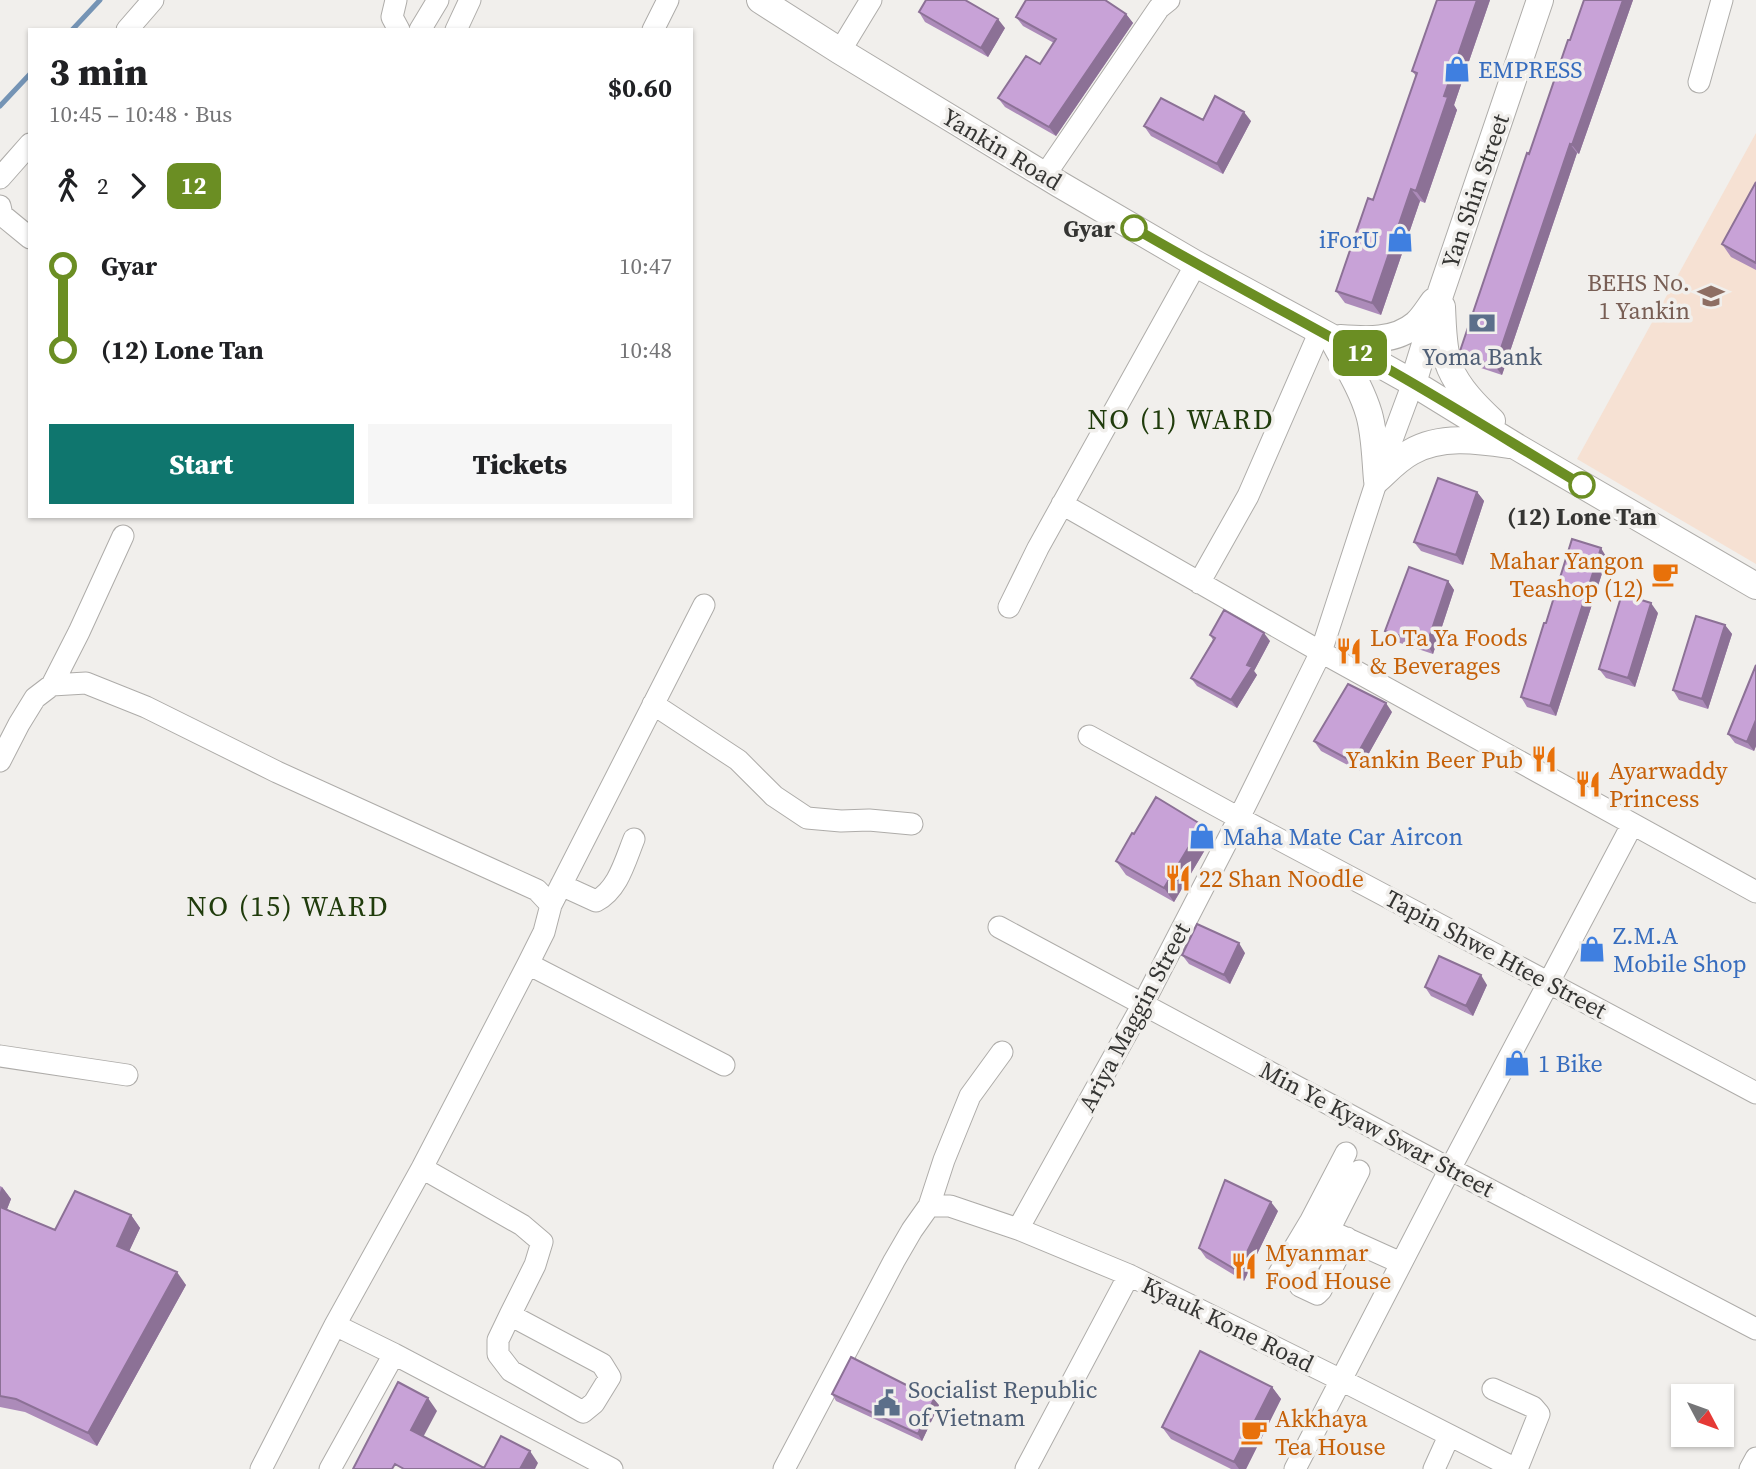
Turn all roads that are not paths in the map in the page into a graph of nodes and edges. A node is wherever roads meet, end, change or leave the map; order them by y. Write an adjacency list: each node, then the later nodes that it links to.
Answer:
1 (153, 0): 11 (street)
2 (396, 0): 12 (street)
3 (438, 0): 13 (street)
4 (470, 0): 14 (street)
5 (668, 0): 15 (street)
6 (760, 0): 16 (main road, Yankin Road)
7 (871, 0): 16 (street)
8 (1540, 0): 24 (main road, Yan Shin Street)
9 (1721, 0): 17 (street)
10 (1158, 3): 19 (street)
11 (129, 28)
12 (399, 28)
13 (421, 28)
14 (457, 28)
15 (654, 28)
16 (840, 51): 19 (main road, Yankin Road)
17 (1699, 82)
18 (28, 146): 20 (street)
19 (1045, 175): 23 (main road, Yankin Road)
20 (0, 178)
21 (0, 206): 22 (street)
22 (28, 236)
23 (1196, 264): 25 (main road, Yankin Road); 29 (street)
24 (1441, 292): 25 (main road); 26 (main road, Yan Shin Street); 27 (main road)
25 (1326, 334): 26 (main road, Yankin Road); 28 (main road); 31 (street)
26 (1413, 383): 27 (main road, Yankin Road); 28 (street, Ariya Maggin Street)
27 (1517, 447): 28 (main road); 32 (main road, Yankin Road)
28 (1377, 480): 35 (street, Ariya Maggin Street)
29 (1062, 504): 31 (street); 34 (street)
30 (123, 536): 36 (street)
31 (1199, 583): 35 (street)
32 (1756, 586)
33 (704, 605): 37 (street)
34 (1009, 607)
35 (1321, 652): 40 (street, Ariya Maggin Street); 42 (street)
36 (52, 685): 39 (street); 46 (street)
37 (653, 704): 41 (street); 44 (street)
38 (1089, 736): 40 (street, Tapin Shwe Htee Street)
39 (0, 761)
40 (1239, 818): 49 (street, Tapin Shwe Htee Street); 50 (street, Ariya Maggin Street)
41 (912, 824)
42 (1632, 825): 45 (street); 49 (street)
43 (634, 839): 44 (street)
44 (561, 885): 46 (street)
45 (1756, 892)
46 (551, 905): 48 (street)
47 (999, 927): 50 (street, Min Ye Kyaw Swar Street)
48 (528, 964): 53 (street); 57 (street)
49 (1549, 982): 55 (street, Tapin Shwe Htee Street); 58 (street)
50 (1143, 1004): 58 (street, Min Ye Kyaw Swar Street); 61 (street, Ariya Maggin Street)
51 (1002, 1052): 60 (street)
52 (0, 1056): 54 (street)
53 (724, 1065)
54 (127, 1075)
55 (1756, 1093)
56 (1346, 1153): 62 (street)
57 (422, 1168): 66 (street); 67 (street)
58 (1450, 1169): 63 (street); 68 (street, Min Ye Kyaw Swar Street)
59 (1359, 1171): 62 (street)
60 (929, 1206): 61 (street, Kyauk Kone Road); 77 (street)
61 (1018, 1229): 64 (street, Kyauk Kone Road)
62 (1329, 1230): 63 (street); 65 (street)
63 (1401, 1263): 70 (street)
64 (1129, 1275): 70 (street, Kyauk Kone Road); 78 (street)
65 (1277, 1277)
66 (510, 1315): 66 (street)
67 (335, 1325): 69 (street); 74 (street)
68 (1756, 1329)
69 (394, 1354): 75 (street); 76 (street)
70 (1341, 1380): 72 (street, Kyauk Kone Road); 79 (street)
71 (1493, 1389): 81 (street)
72 (1449, 1436): 80 (street); 81 (street, Kyauk Kone Road)
73 (1756, 1458): 82 (street)
74 (261, 1469)
75 (330, 1469)
76 (612, 1469)
77 (784, 1469)
78 (1026, 1469)
79 (1295, 1469)
80 (1434, 1469)
81 (1516, 1469)
82 (1750, 1469)

